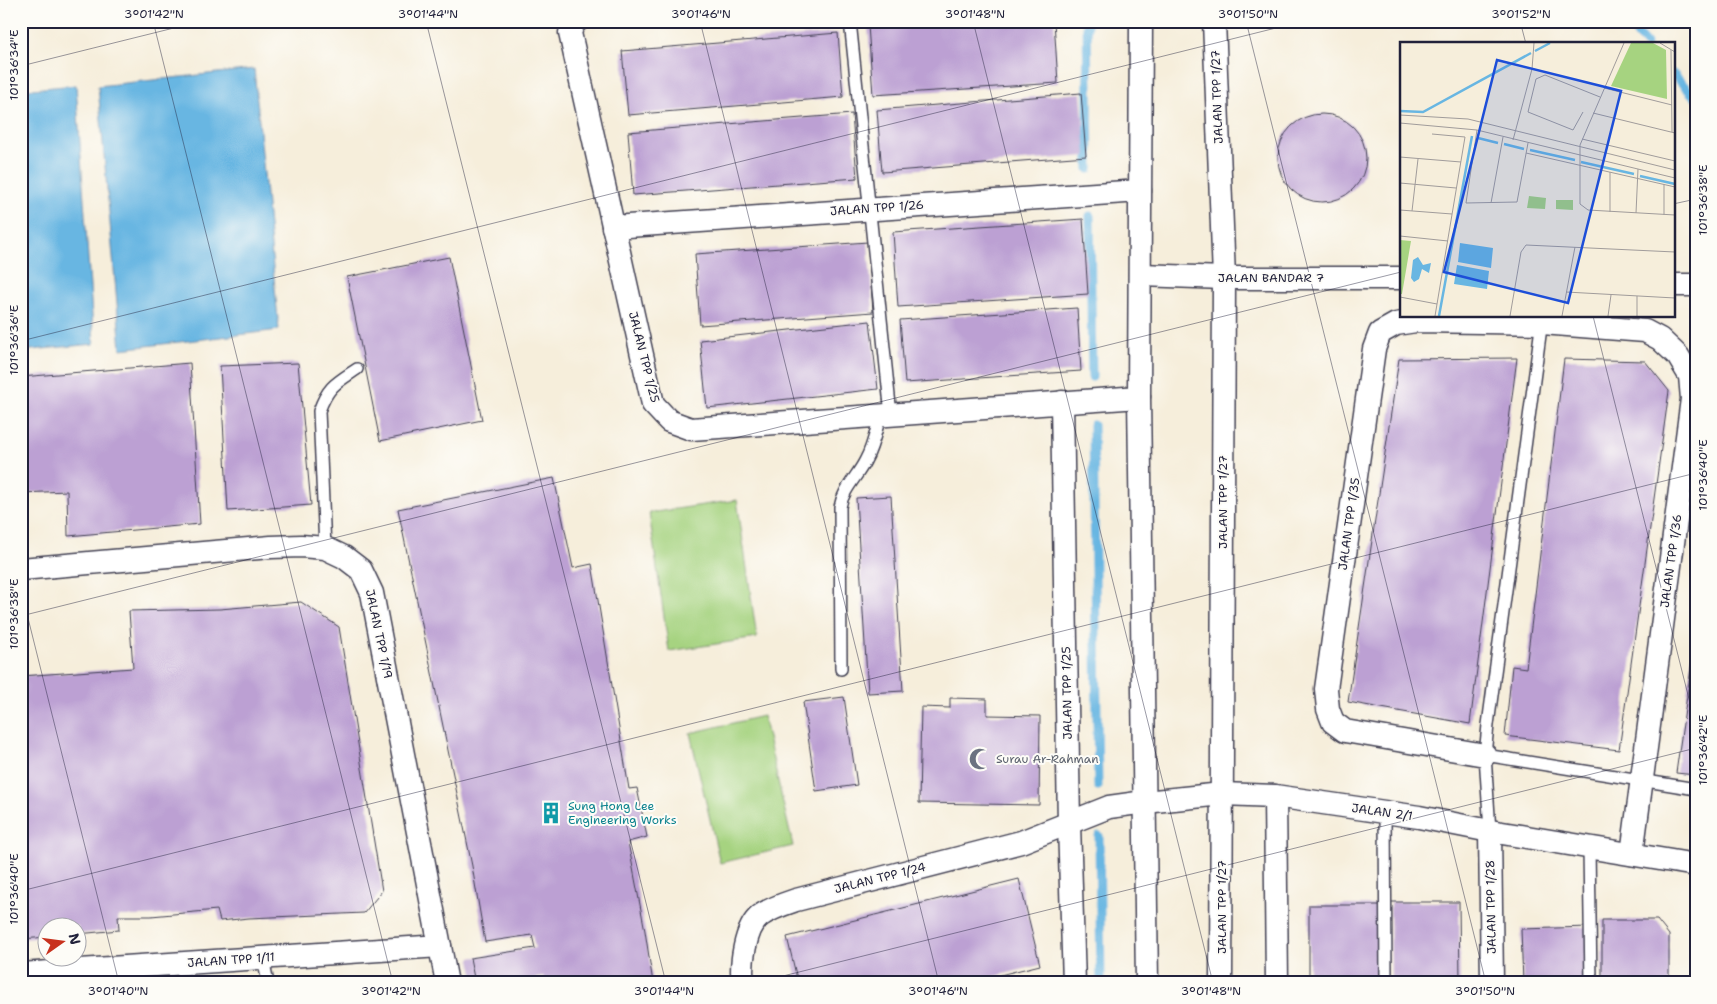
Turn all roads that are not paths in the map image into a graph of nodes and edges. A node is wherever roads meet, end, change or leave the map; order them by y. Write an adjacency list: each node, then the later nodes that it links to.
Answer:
1 (577, 21): 7 (street, JALAN TPP 1/25)
2 (850, 21): 6 (lane)
3 (1141, 21): 5 (street)
4 (1214, 21): 9 (street, JALAN TPP 1/27)
5 (1140, 191): 6 (street, JALAN TPP 1/26); 8 (street)
6 (869, 208): 7 (street, JALAN TPP 1/26); 17 (lane)
7 (613, 227): 17 (street, JALAN TPP 1/25)
8 (1141, 275): 9 (street, JALAN BANDAR 7); 15 (street)
9 (1224, 278): 10 (street, JALAN BANDAR 7); 25 (street, JALAN TPP 1/27)
10 (1400, 278)
11 (1674, 285): 12 (street)
12 (1696, 285)
13 (1542, 320): 18 (street, JALAN TPP 1/36); 22 (lane); 22 (street, JALAN TPP 1/35)
14 (357, 369): 19 (lane)
15 (1139, 397): 16 (street, JALAN TPP 1/25); 27 (street)
16 (1062, 402): 17 (street, JALAN TPP 1/25); 29 (street, JALAN TPP 1/25)
17 (885, 415): 21 (lane)
18 (1691, 438): 23 (street, JALAN TPP 1/36)
19 (325, 548): 20 (street, JALAN TPP 1/19); 34 (street, JALAN TPP 1/19)
20 (21, 569)
21 (841, 669)
22 (1485, 756): 23 (lane); 30 (lane)
23 (1642, 781): 24 (lane); 32 (street, JALAN TPP 1/36)
24 (1696, 789)
25 (1222, 794): 26 (street, JALAN 2/1); 27 (street, JALAN 2/1); 43 (street, JALAN TPP 1/27)
26 (1274, 796): 28 (street, JALAN 2/1); 44 (street)
27 (1144, 802): 29 (street, JALAN 2/1); 42 (street)
28 (1385, 812): 30 (street, JALAN 2/1); 45 (lane)
29 (1069, 824): 40 (street, JALAN TPP 1/24); 41 (street, JALAN TPP 1/25)
30 (1490, 831): 31 (street, JALAN 2/1); 46 (street, JALAN TPP 1/28)
31 (1589, 848): 32 (street, JALAN 2/1); 47 (lane)
32 (1632, 854): 33 (street, JALAN 2/1)
33 (1696, 865)
34 (440, 946): 35 (street, JALAN TPP 1/11); 39 (street, JALAN TPP 1/19)
35 (263, 958): 37 (street, JALAN TPP 1/11); 38 (lane)
36 (21, 974): 37 (street, JALAN TPP 1/11)
37 (78, 977)
38 (268, 983)
39 (447, 983)
40 (743, 983)
41 (1074, 983)
42 (1147, 983)
43 (1221, 983)
44 (1276, 983)
45 (1386, 983)
46 (1492, 983)
47 (1591, 983)

